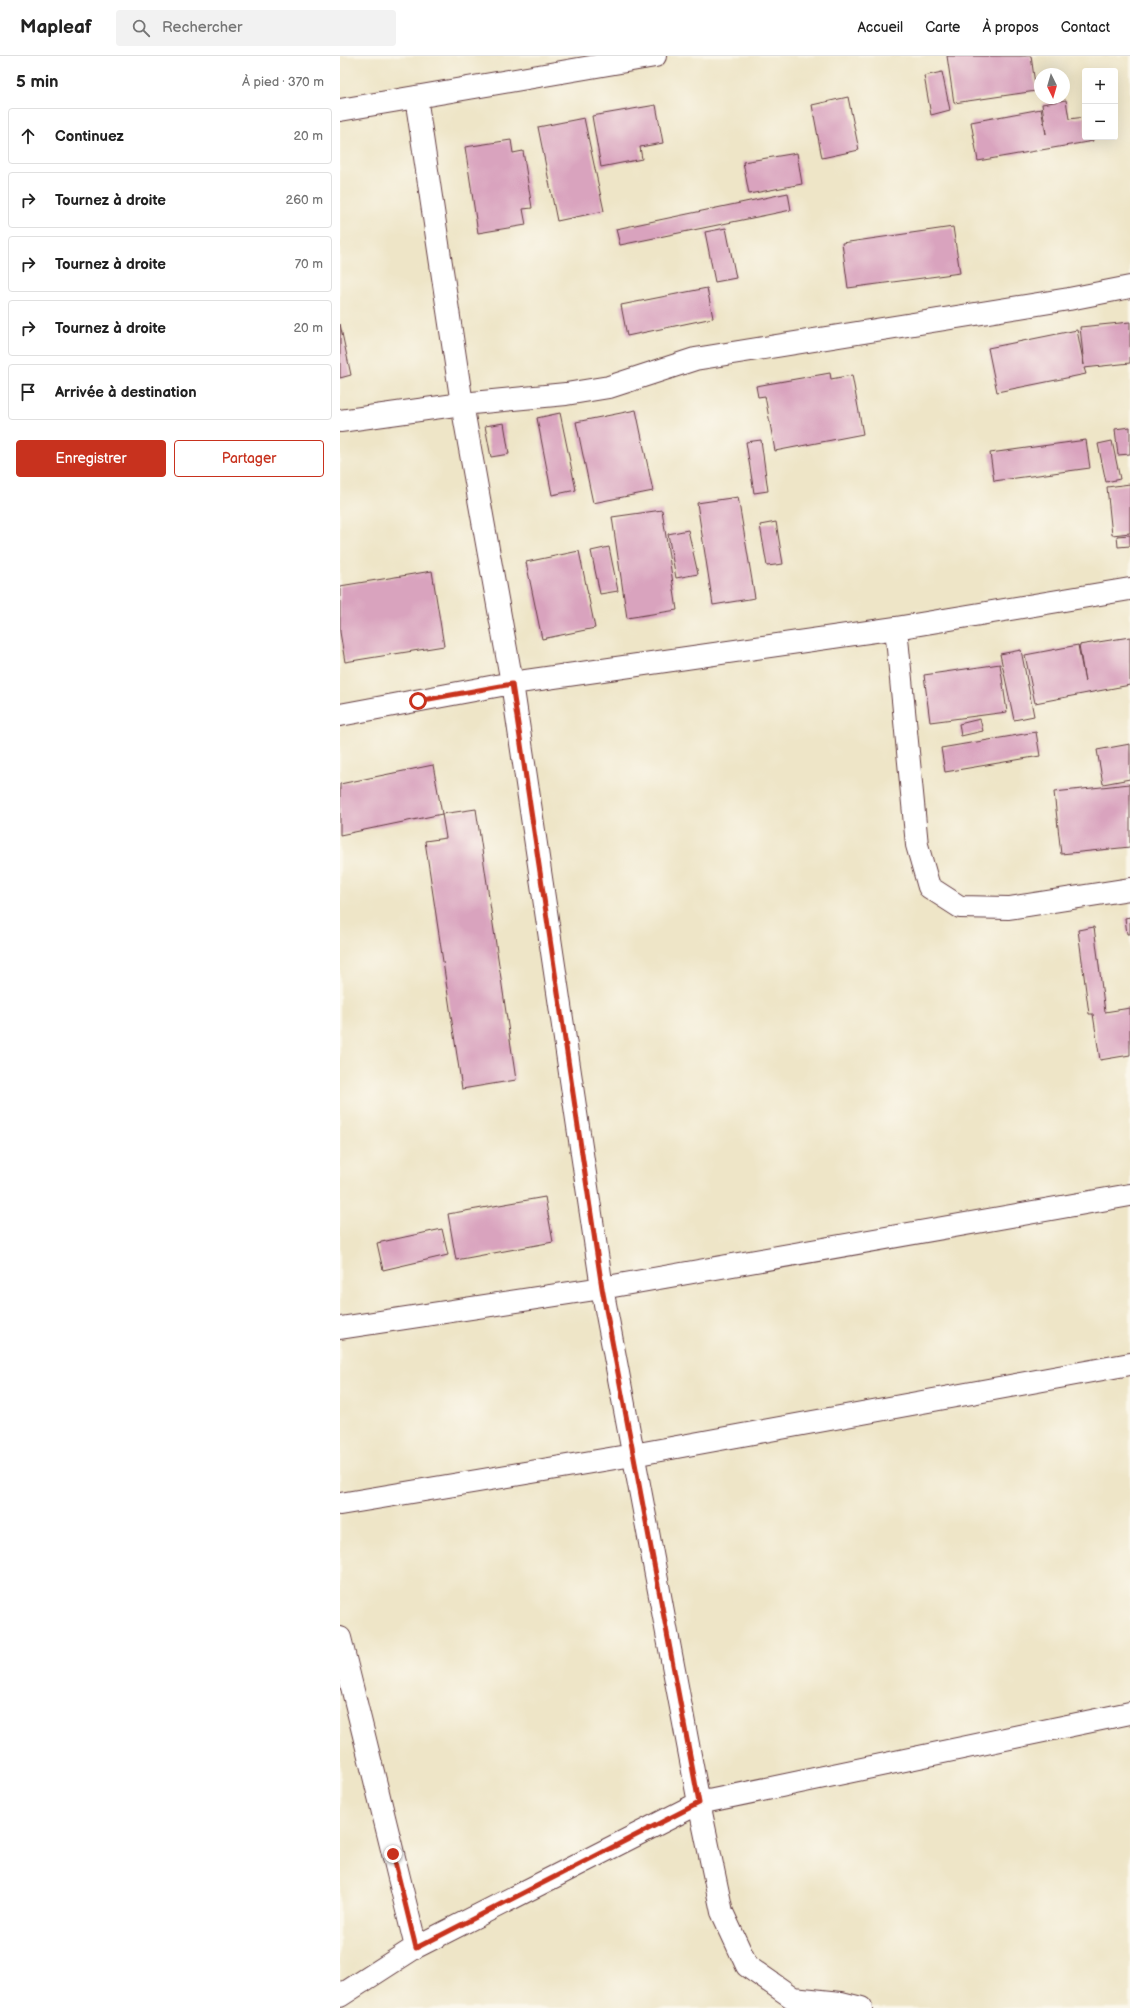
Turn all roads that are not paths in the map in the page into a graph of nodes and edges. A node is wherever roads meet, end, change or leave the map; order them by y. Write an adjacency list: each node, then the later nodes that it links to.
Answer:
1 (655, 56): 2 (street)
2 (416, 97): 3 (street); 5 (street)
3 (340, 110)
4 (1130, 287): 5 (street)
5 (462, 404): 6 (street); 9 (street)
6 (340, 421)
7 (1130, 589): 8 (street)
8 (896, 628): 9 (street); 11 (street)
9 (512, 684): 10 (street); 13 (street)
10 (340, 715)
11 (1130, 889)
12 (1130, 1195): 13 (street)
13 (602, 1288): 14 (street); 16 (street)
14 (340, 1328)
15 (1130, 1364): 16 (street)
16 (633, 1455): 17 (street); 20 (street)
17 (340, 1504)
18 (340, 1638): 21 (street)
19 (1130, 1713): 20 (street)
20 (699, 1803): 21 (street); 23 (street)
21 (416, 1948): 22 (street)
22 (340, 1996)
23 (861, 2008)

